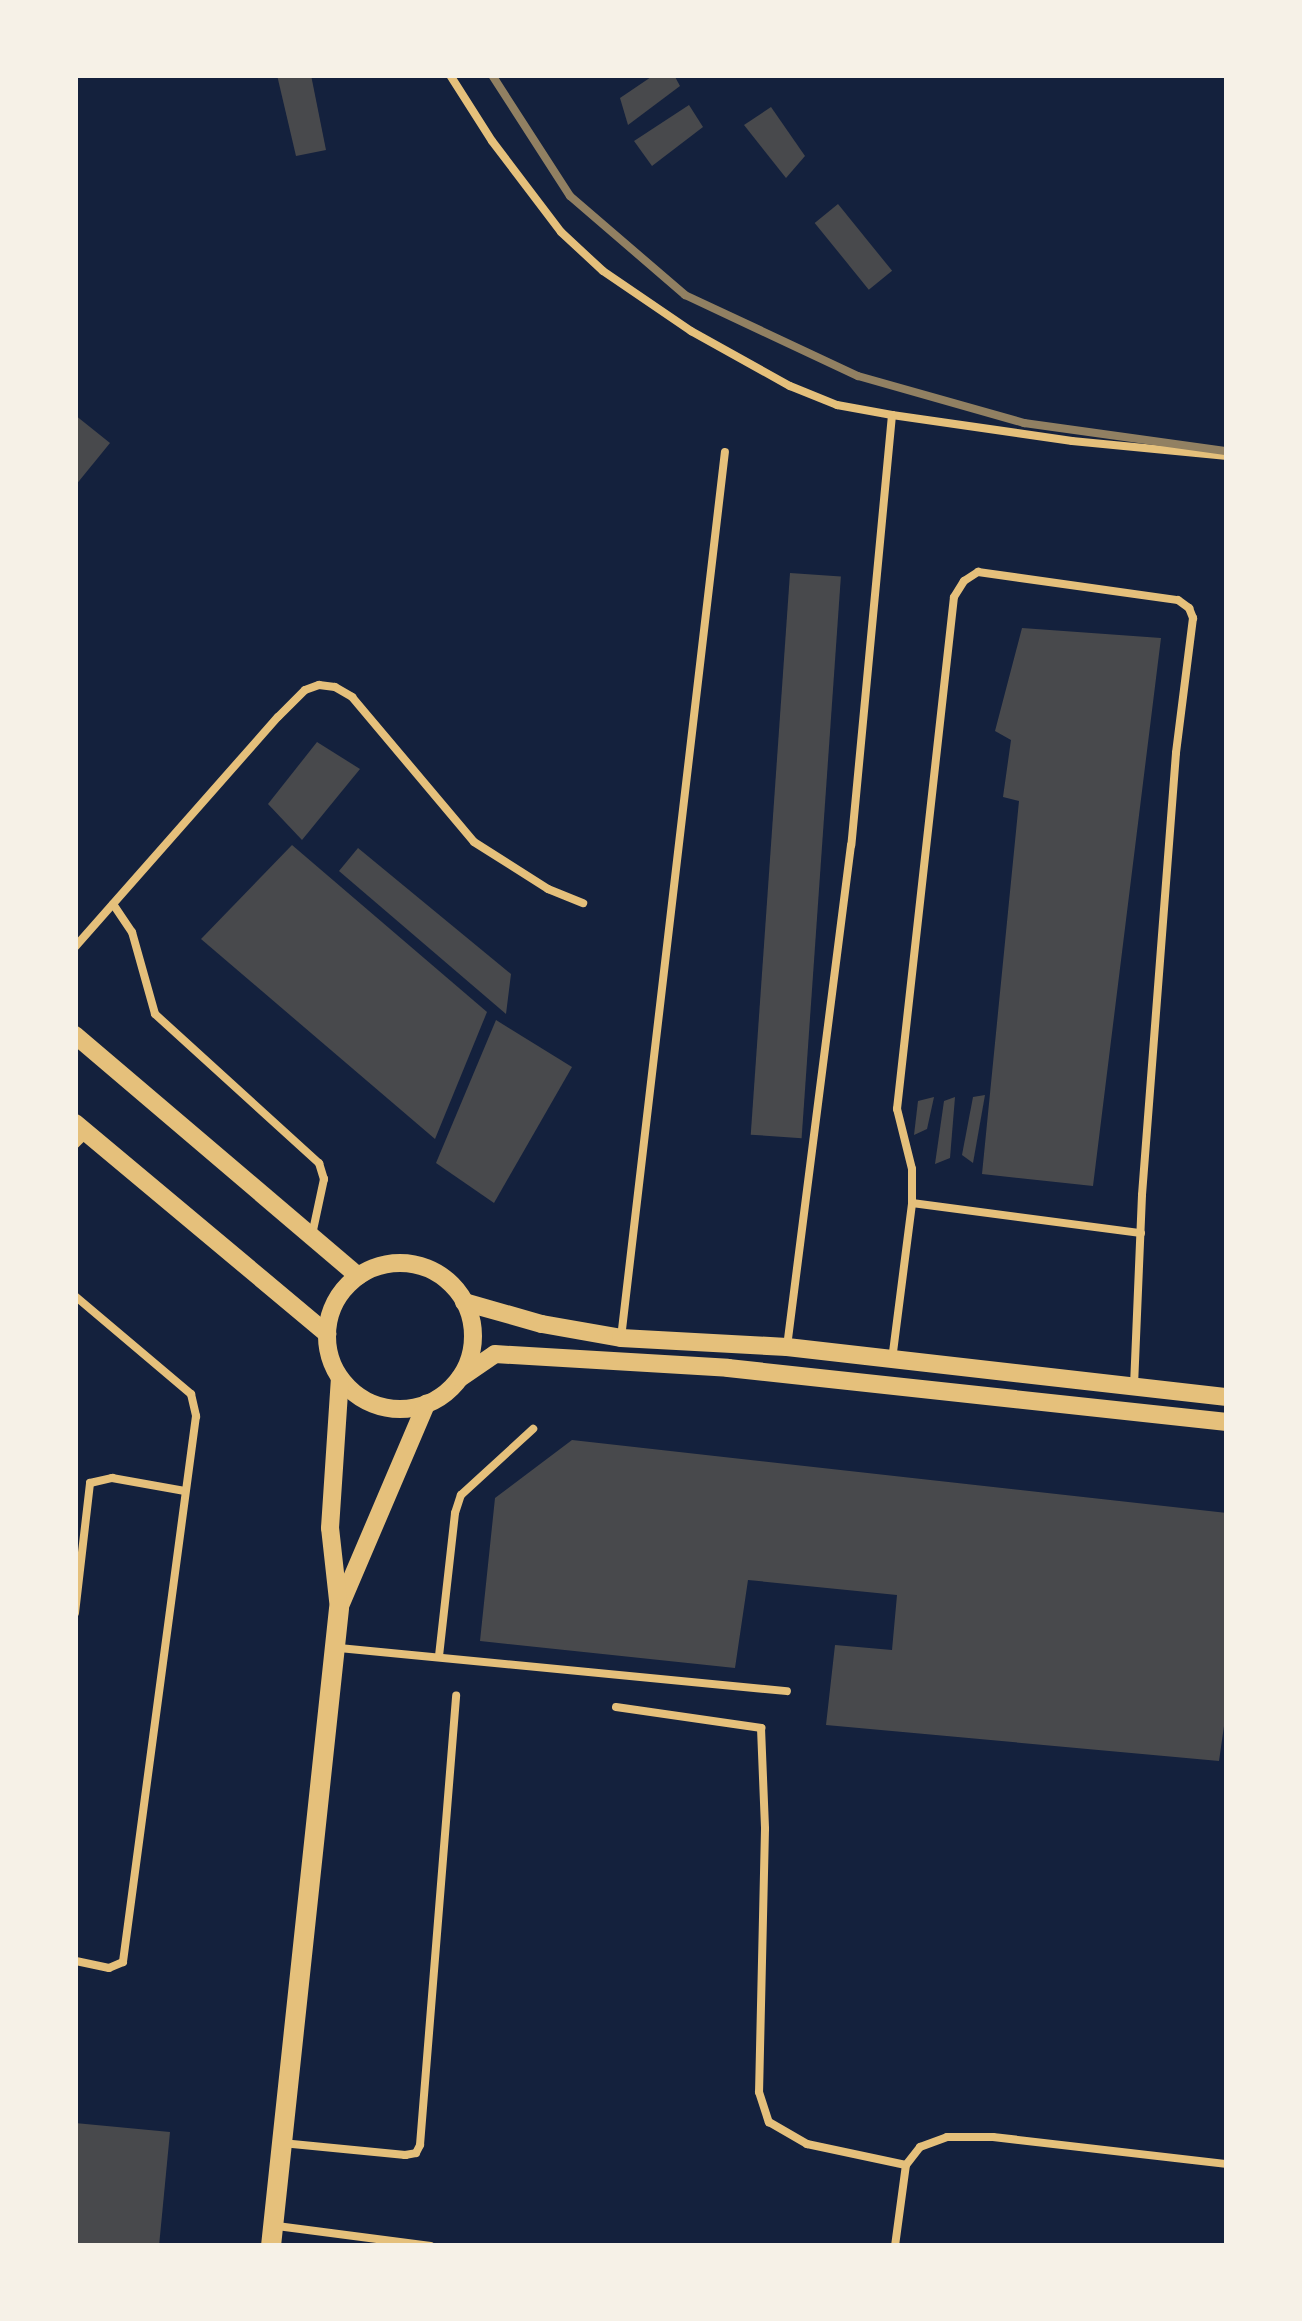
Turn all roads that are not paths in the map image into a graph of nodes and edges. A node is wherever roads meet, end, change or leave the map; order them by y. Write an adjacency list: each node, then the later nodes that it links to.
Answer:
1 (450, 75): 2 (lane)
2 (892, 415): 4 (lane); 18 (lane)
3 (724, 452): 17 (lane)
4 (1227, 456)
5 (583, 903): 6 (lane)
6 (113, 904): 7 (lane); 12 (lane)
7 (75, 948)
8 (75, 1035): 12 (street)
9 (79, 1134): 16 (street)
10 (912, 1203): 11 (lane); 11 (lane); 19 (lane)
11 (1141, 1233): 22 (lane)
12 (312, 1236): 13 (street)
13 (358, 1276): 15 (street); 16 (street)
14 (75, 1296): 27 (lane)
15 (464, 1302): 17 (street); 21 (street)
16 (327, 1334): 20 (street)
17 (621, 1338): 18 (street)
18 (787, 1347): 19 (street)
19 (892, 1360): 22 (street)
20 (340, 1378): 24 (street); 28 (street)
21 (460, 1378): 24 (street); 25 (street)
22 (1134, 1386): 23 (street)
23 (1227, 1396)
24 (426, 1404): 28 (street)
25 (1227, 1422)
26 (533, 1429): 31 (lane)
27 (184, 1491): 29 (lane); 35 (lane)
28 (339, 1609): 30 (main road)
29 (75, 1613)
30 (334, 1647): 31 (lane); 36 (main road)
31 (439, 1656): 32 (lane)
32 (788, 1691)
33 (456, 1695): 36 (lane)
34 (616, 1707): 37 (lane)
35 (75, 1962)
36 (282, 2143): 39 (main road)
37 (906, 2164): 38 (lane); 41 (lane)
38 (1227, 2164)
39 (272, 2236): 40 (lane)
40 (430, 2246)
41 (895, 2246)

